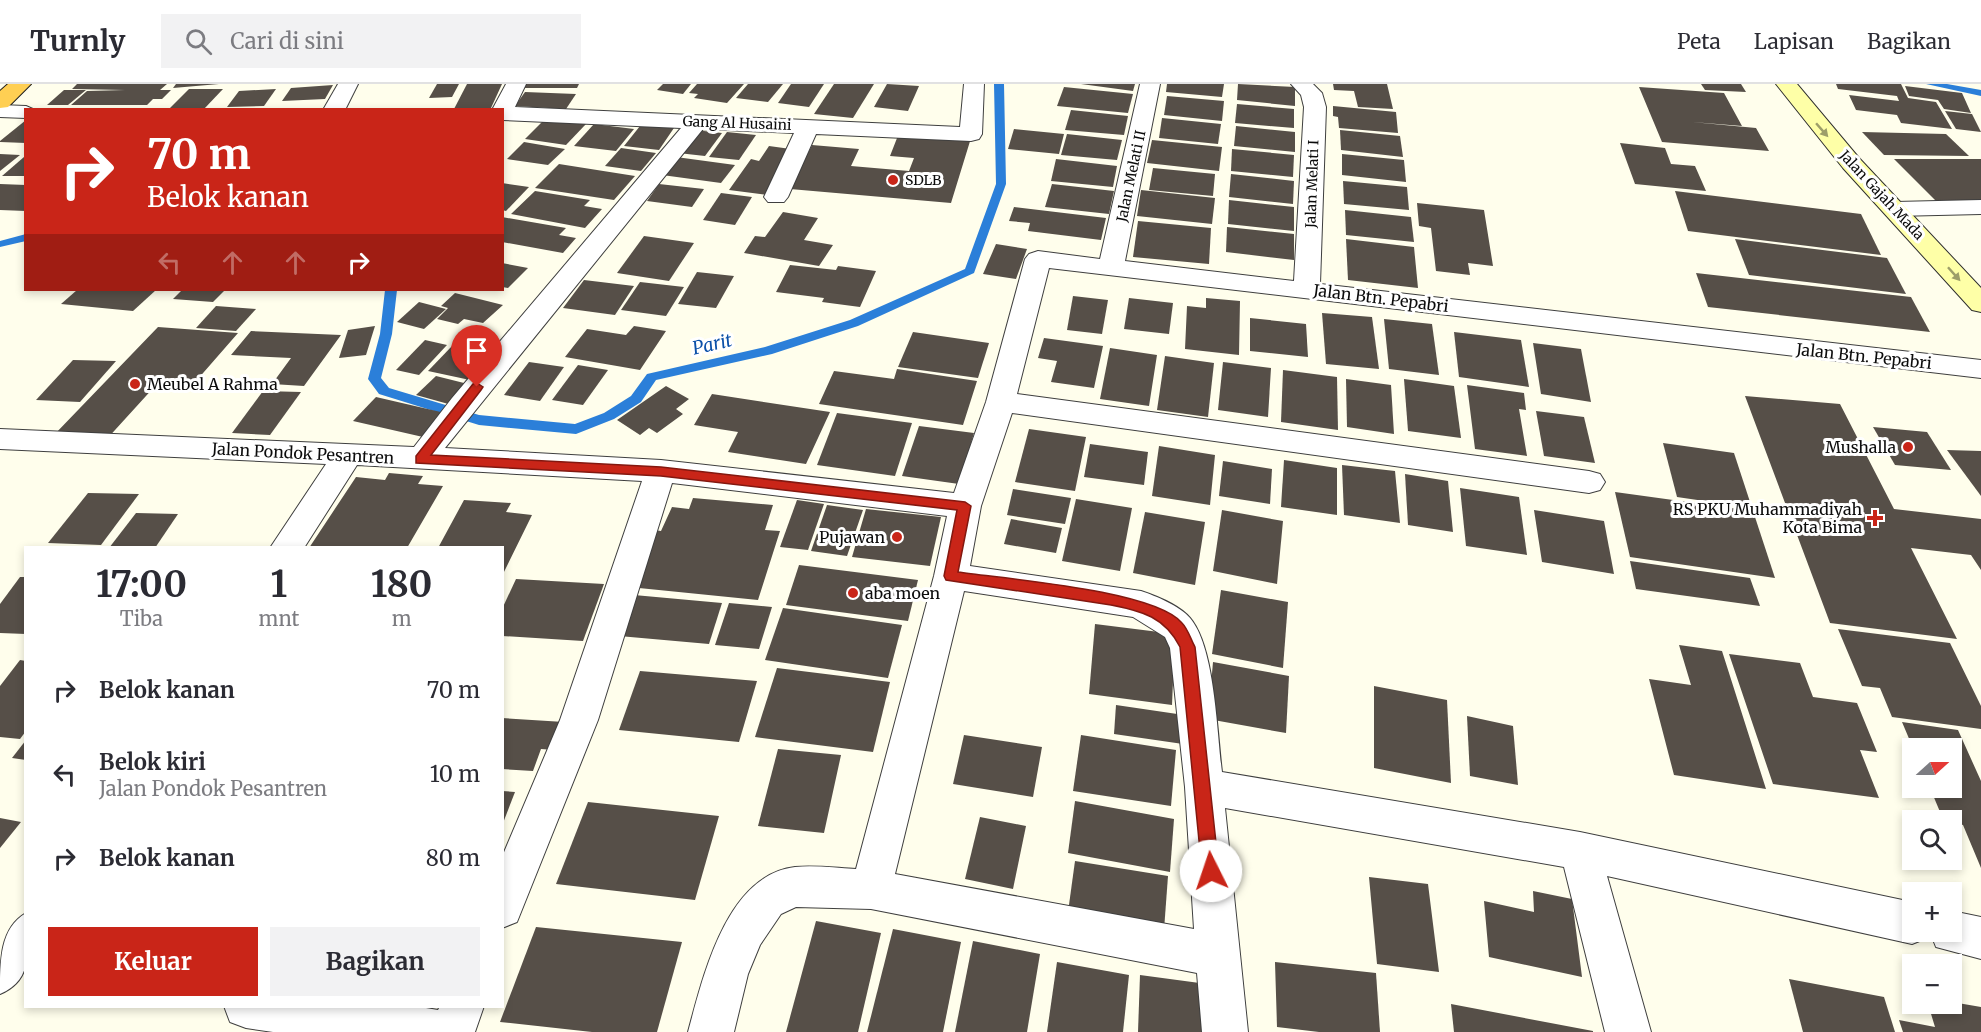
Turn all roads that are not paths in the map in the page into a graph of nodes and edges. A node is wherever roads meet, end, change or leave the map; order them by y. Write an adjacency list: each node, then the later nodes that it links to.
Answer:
1 (21, 84): 8 (highway)
2 (348, 84): 9 (street)
3 (516, 84): 10 (street)
4 (974, 84): 15 (street, Gang Al Husaini)
5 (1150, 84): 19 (street, Jalan Melati II)
6 (1301, 84): 20 (street, Jalan Melati I)
7 (1786, 84): 18 (main road, Jalan Gajah Mada, one-way to 18)
8 (0, 102)
9 (335, 108)
10 (504, 108)
11 (0, 111): 12 (street)
12 (24, 112)
13 (504, 112): 14 (street, Gang Al Husaini)
14 (697, 122): 15 (street, Gang Al Husaini); 26 (street)
15 (808, 126): 16 (street)
16 (776, 197)
17 (1981, 207): 18 (street)
18 (1895, 209): 21 (main road, Jalan Gajah Mada, one-way to 21)
19 (1111, 268): 20 (street, Jalan Btn. Pepabri); 23 (street, Jalan Btn. Pepabri)
20 (1307, 288): 22 (street, Jalan Btn. Pepabri)
21 (1981, 304)
22 (1981, 369)
23 (1001, 402): 28 (street); 29 (street, Jalan Btn. Pepabri)
24 (0, 439): 25 (street, Jalan Pondok Pesantren)
25 (349, 454): 26 (street, Jalan Pondok Pesantren); 30 (street)
26 (421, 459): 27 (street, Jalan Pondok Pesantren)
27 (661, 471): 29 (street, Jalan Pondok Pesantren); 35 (street)
28 (1589, 482)
29 (965, 506): 31 (street, Jalan Btn. Pepabri)
30 (287, 546)
31 (951, 576): 32 (street); 34 (street, Jalan Btn. Pepabri)
32 (1204, 787): 33 (street); 40 (street)
33 (1580, 851): 36 (street); 49 (street)
34 (871, 889): 40 (street); 47 (street)
35 (504, 903)
36 (1902, 921)
37 (1962, 934): 39 (street)
38 (24, 937): 41 (street)
39 (1981, 938)
40 (1217, 955): 48 (street)
41 (0, 973): 42 (street)
42 (24, 977)
43 (261, 1008): 45 (street)
44 (461, 1008): 46 (street)
45 (436, 1032)
46 (452, 1032)
47 (711, 1032)
48 (1225, 1032)
49 (1628, 1032)

